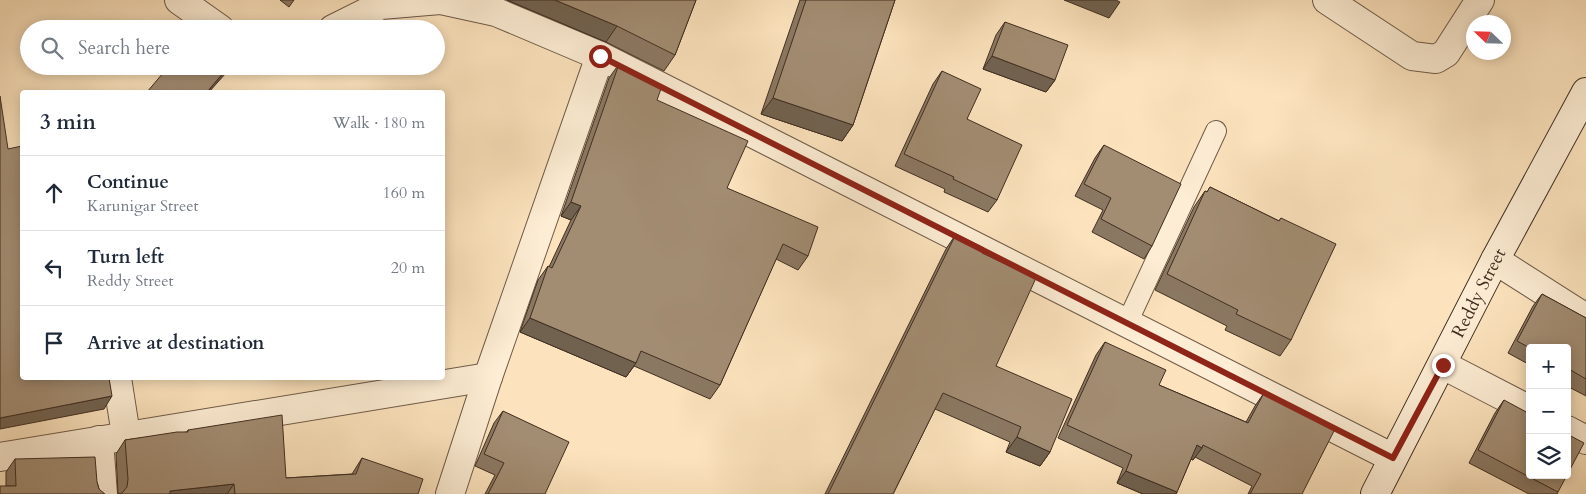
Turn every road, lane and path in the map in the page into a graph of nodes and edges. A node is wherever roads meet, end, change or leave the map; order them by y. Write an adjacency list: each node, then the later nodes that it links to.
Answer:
1 (179, 0): 5 (street)
2 (440, 0): 6 (street); 7 (street)
3 (1327, 0): 4 (street)
4 (1480, 0)
5 (207, 20)
6 (351, 20)
7 (600, 56): 12 (street); 14 (street)
8 (1584, 102): 10 (street, Reddy Street)
9 (1216, 131): 12 (lane)
10 (1495, 260): 11 (street); 13 (street, Reddy Street)
11 (1586, 318)
12 (1127, 323): 22 (street)
13 (1443, 365): 16 (street); 22 (street, Reddy Street)
14 (488, 377): 18 (street); 24 (street)
15 (117, 380): 18 (street)
16 (1526, 408)
17 (1571, 432): 20 (street)
18 (126, 435): 19 (street)
19 (99, 440): 21 (street); 23 (street)
20 (1586, 440)
21 (0, 456)
22 (1393, 458): 25 (street, Reddy Street)
23 (103, 494)
24 (450, 494)
25 (1374, 494)

